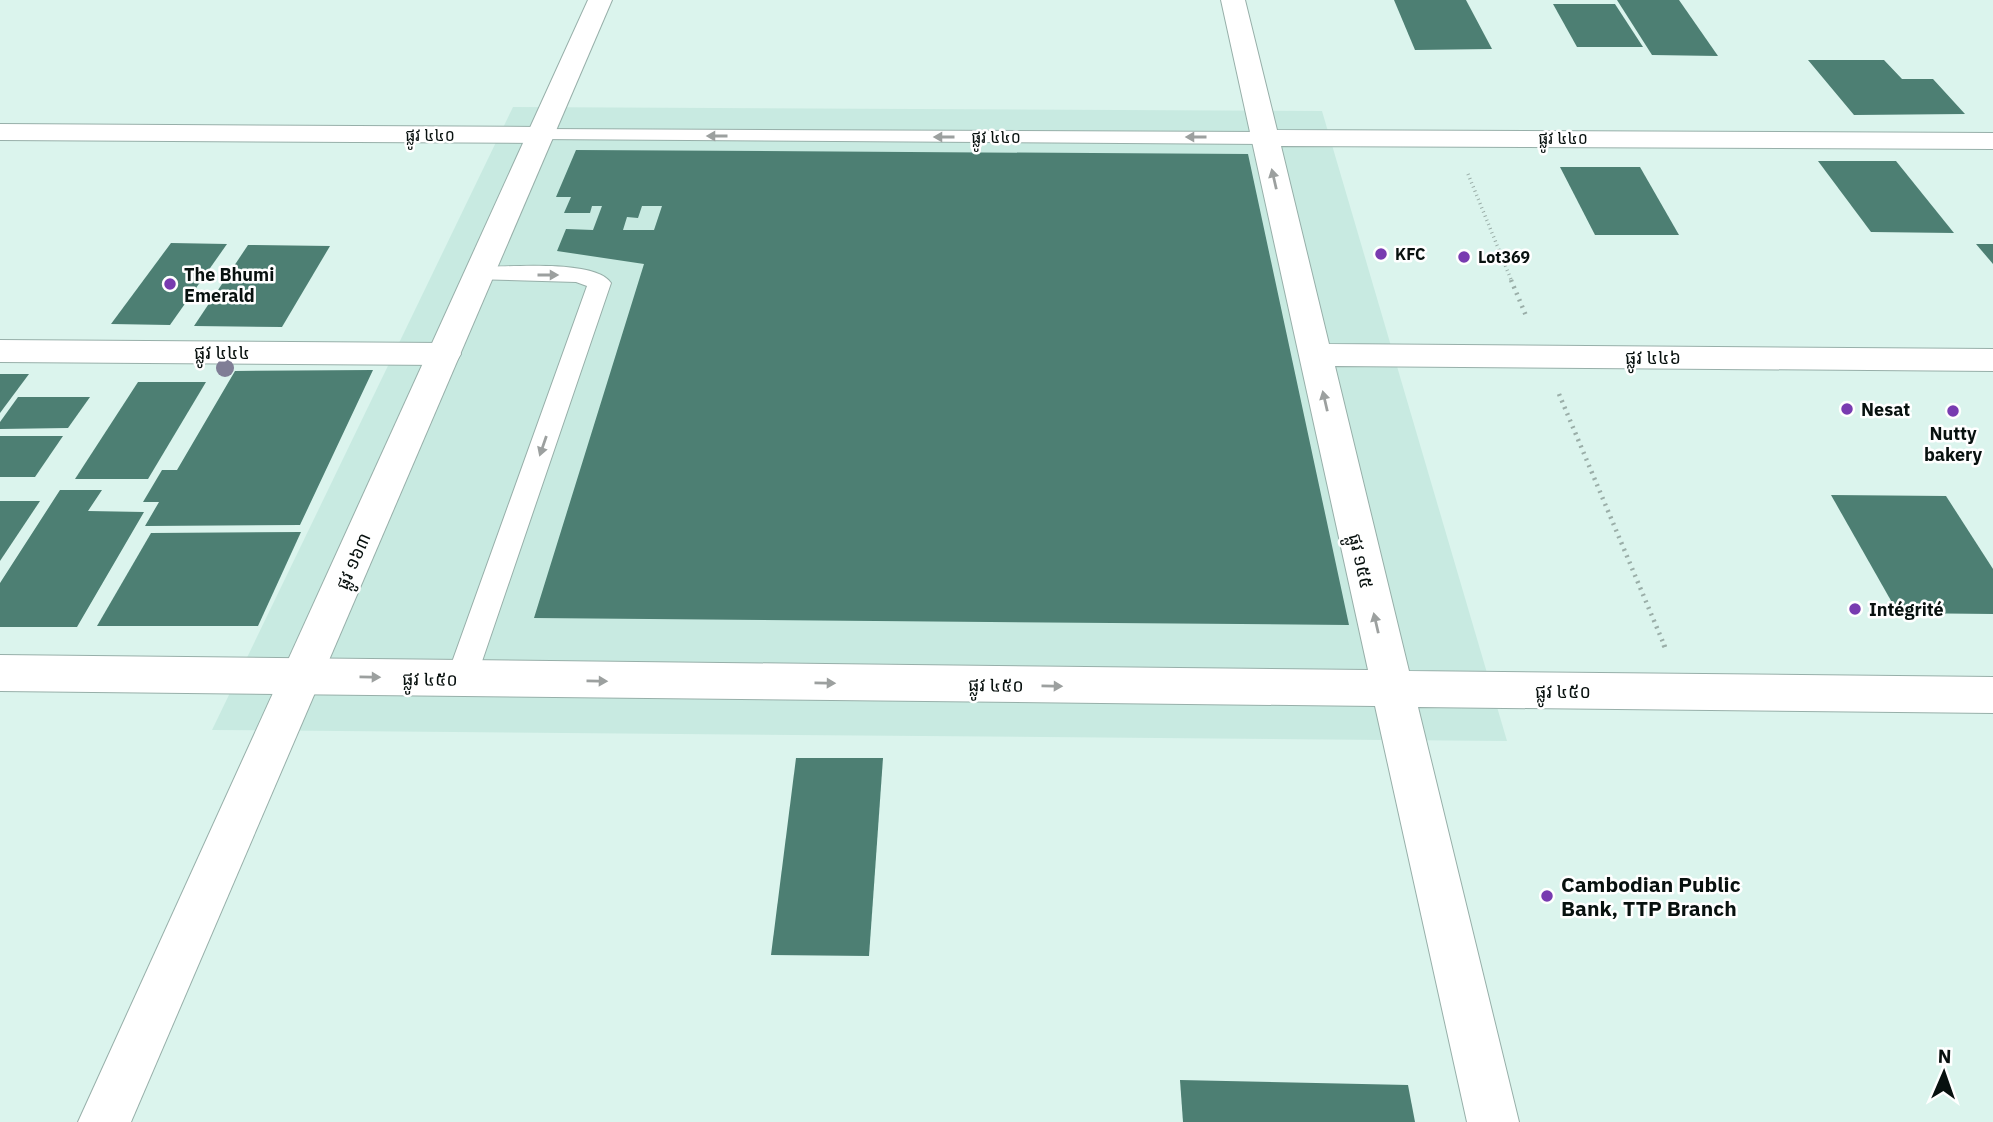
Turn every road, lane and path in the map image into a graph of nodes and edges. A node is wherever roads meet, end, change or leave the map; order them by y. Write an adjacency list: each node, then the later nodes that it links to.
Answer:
1 (600, 0): 4 (street, ផ្លូវ ១៦៣)
2 (1233, 0): 5 (street, ផ្លូវ ១៥៥)
3 (0, 132): 4 (street, ផ្លូវ ៤៤០)
4 (541, 135): 5 (lane, ផ្លូវ ៤៤០, one-way to 4); 8 (street, ផ្លូវ ១៦៣)
5 (1264, 138): 6 (street, ផ្លូវ ៤៤០); 11 (street, ផ្លូវ ១៥៥, one-way to 5)
6 (1453, 138): 7 (street, ផ្លូវ ៤៤០); 12 (path)
7 (1993, 141)
8 (479, 274): 10 (street, ផ្លូវ ១៦៣); 16 (lane, one-way to 16)
9 (0, 351): 10 (street, ផ្លូវ ៤៤៤)
10 (444, 354): 15 (street, ផ្លូវ ១៦៣)
11 (1314, 355): 12 (street, ផ្លូវ ៤៤៦); 17 (street, ផ្លូវ ១៥៥, one-way to 11)
12 (1542, 356): 13 (street, ផ្លូវ ៤៤៦); 18 (path)
13 (1993, 360)
14 (0, 673): 15 (street, ផ្លូវ ៤៥០)
15 (302, 676): 16 (street, ផ្លូវ ៤៥០, one-way to 16); 20 (street, ផ្លូវ ១៦៣)
16 (461, 679): 17 (street, ផ្លូវ ៤៥០, one-way to 17)
17 (1391, 689): 18 (street, ផ្លូវ ៤៥០); 21 (street, ផ្លូវ ១៥៥)
18 (1684, 692): 19 (street, ផ្លូវ ៤៥០)
19 (1993, 695)
20 (104, 1122)
21 (1493, 1122)

